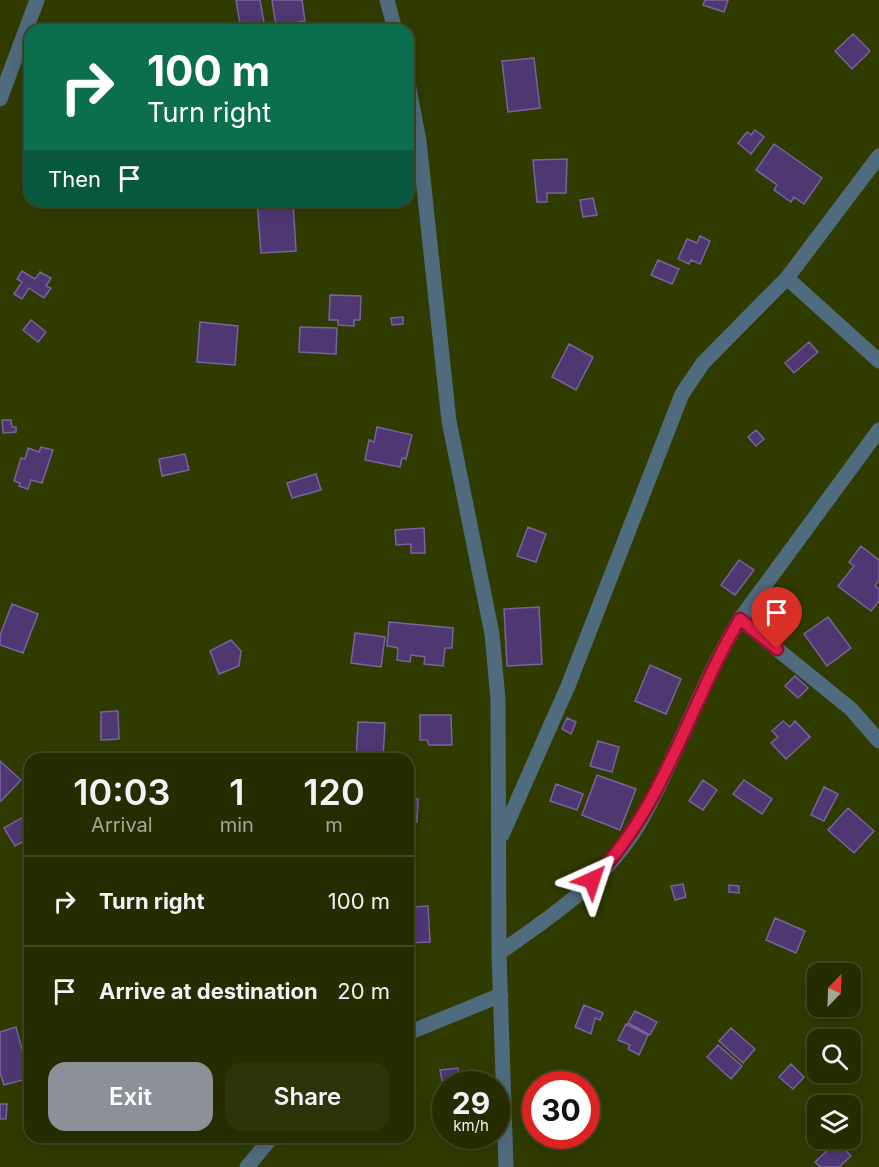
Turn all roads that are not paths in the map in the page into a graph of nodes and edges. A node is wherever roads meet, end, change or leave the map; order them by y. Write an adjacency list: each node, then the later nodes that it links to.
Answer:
1 (387, 0): 4 (street)
2 (33, 4): 3 (street)
3 (26, 24)
4 (393, 24)
5 (24, 30): 6 (street)
6 (0, 99)
7 (414, 115): 14 (street)
8 (878, 162): 9 (street)
9 (787, 278): 10 (street); 14 (street)
10 (879, 361)
11 (879, 430): 12 (street)
12 (740, 619): 13 (street); 15 (street)
13 (879, 741)
14 (500, 840): 15 (street)
15 (499, 953): 16 (street)
16 (501, 995): 17 (street); 20 (street)
17 (414, 1031)
18 (267, 1143): 19 (street)
19 (247, 1167)
20 (506, 1167)

